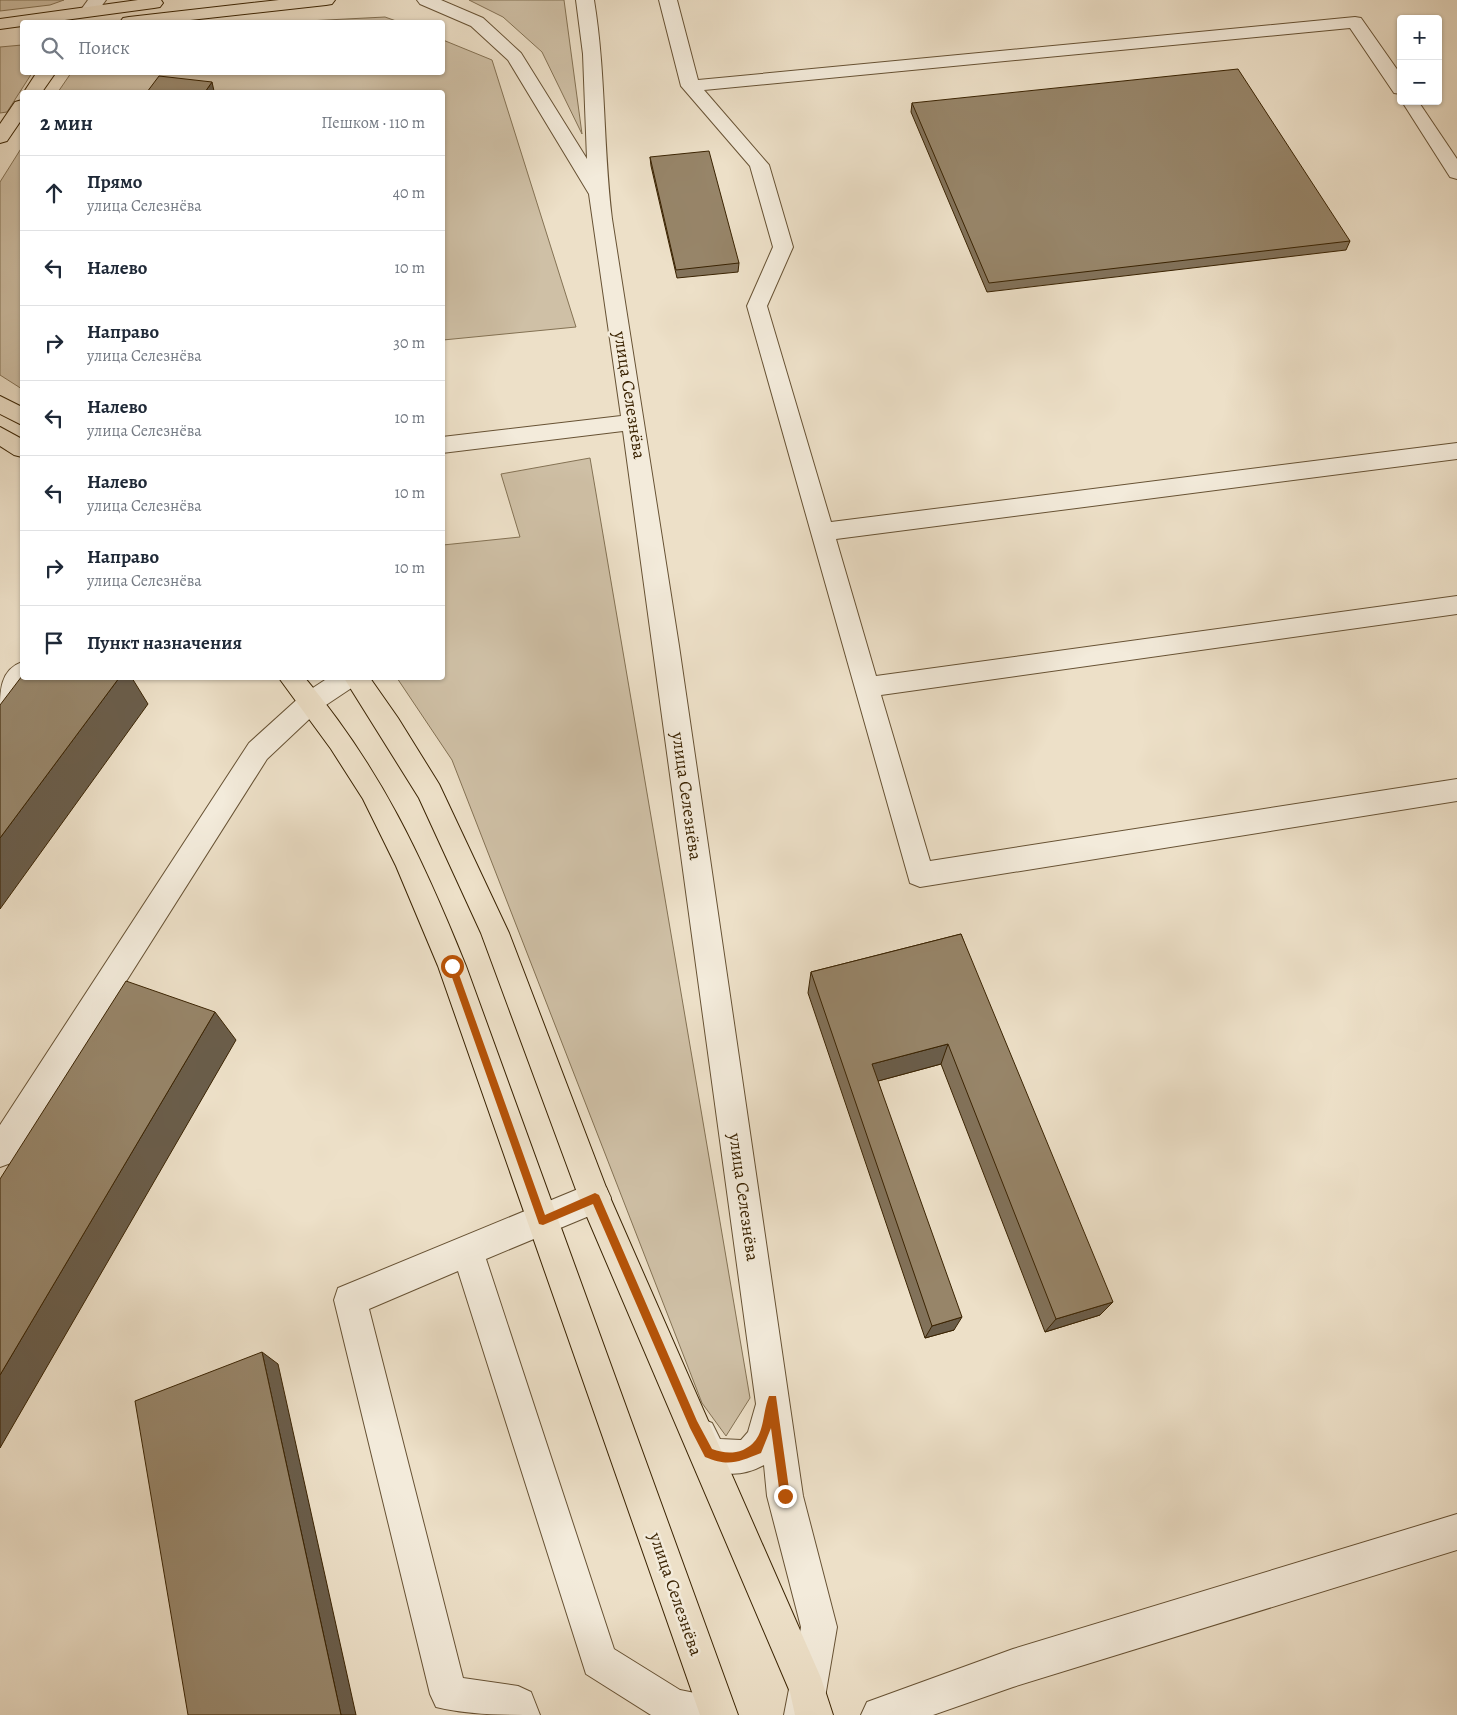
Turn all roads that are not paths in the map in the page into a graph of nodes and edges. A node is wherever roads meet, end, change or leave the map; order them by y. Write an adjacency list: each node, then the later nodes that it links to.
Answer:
1 (183, 0): 6 (main road)
2 (326, 0): 8 (main road)
3 (426, 0): 19 (street)
4 (585, 0): 19 (street, улица Селезнёва)
5 (668, 0): 13 (street)
6 (89, 11): 7 (main road)
7 (27, 20)
8 (146, 20)
9 (20, 21): 10 (main road)
10 (0, 24)
11 (45, 75): 14 (main road)
12 (1397, 83): 13 (street)
13 (690, 86): 27 (street)
14 (34, 90)
15 (1412, 105): 18 (street)
16 (20, 109): 17 (main road)
17 (0, 137)
18 (1457, 172)
19 (598, 192): 22 (street, улица Селезнёва)
20 (0, 404): 21 (main road)
21 (20, 416)
22 (634, 422): 24 (street); 41 (street, улица Селезнёва)
23 (1, 436): 25 (main road)
24 (445, 445)
25 (20, 448)
26 (1457, 451): 27 (street)
27 (822, 532): 33 (street)
28 (1457, 605): 33 (street)
29 (20, 675): 34 (street)
30 (293, 680): 35 (main road, улица Селезнёва)
31 (344, 680): 35 (street)
32 (357, 680): 38 (main road, улица Селезнёва)
33 (866, 687): 36 (street)
34 (0, 702)
35 (311, 702): 37 (street); 39 (main road, улица Селезнёва)
36 (1457, 790)
37 (0, 1152)
38 (595, 1198): 39 (street); 42 (main road, улица Селезнёва)
39 (543, 1221): 40 (street); 47 (main road, улица Селезнёва)
40 (467, 1250): 45 (street); 46 (street)
41 (773, 1400): 42 (street, улица Селезнёва); 44 (street, улица Селезнёва)
42 (694, 1424): 44 (main road, улица Селезнёва)
43 (1457, 1532): 48 (street)
44 (808, 1707)
45 (521, 1715)
46 (710, 1715)
47 (719, 1715)
48 (880, 1715)

